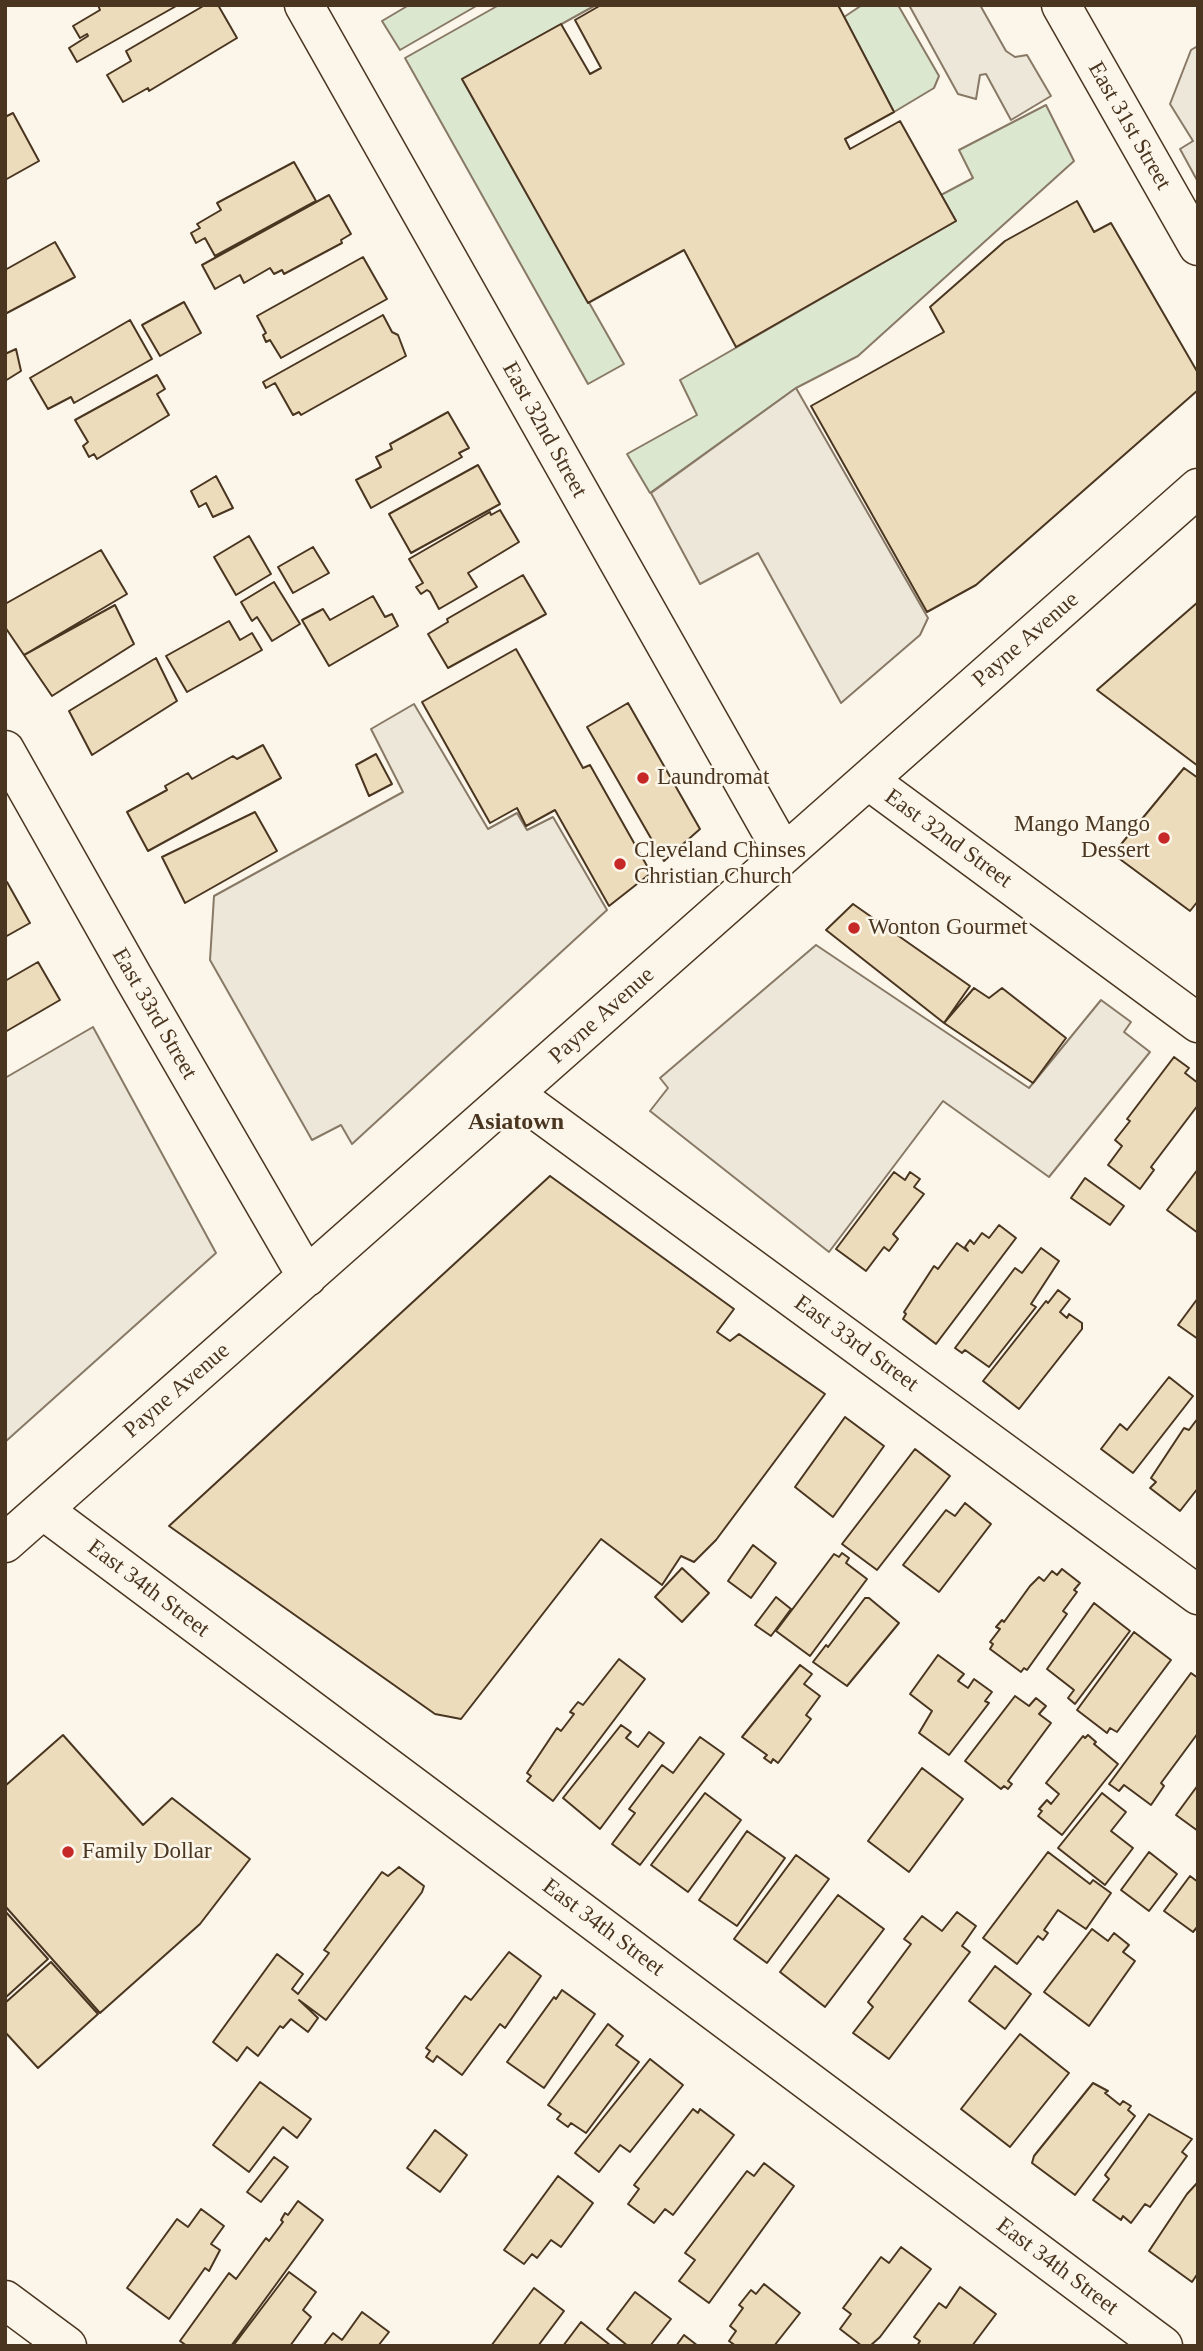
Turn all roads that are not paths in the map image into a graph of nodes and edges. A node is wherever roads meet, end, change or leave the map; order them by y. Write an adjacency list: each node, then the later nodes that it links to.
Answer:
1 (304, 5): 7 (street, East 32nd Street)
2 (1061, 5): 3 (street, East 31st Street)
3 (1198, 246)
4 (1198, 488): 6 (street, Payne Avenue)
5 (5, 750): 10 (street, East 33rd Street)
6 (868, 780): 7 (street, Payne Avenue); 8 (street, East 32nd Street)
7 (784, 854): 9 (street, Payne Avenue)
8 (1198, 1023)
9 (514, 1094): 10 (street, Payne Avenue); 13 (street, East 33rd Street)
10 (307, 1277): 11 (street, Payne Avenue)
11 (43, 1510): 12 (street, Payne Avenue); 16 (street, East 34th Street)
12 (5, 1543)
13 (1198, 1595)
14 (5, 2300): 15 (street)
15 (67, 2346)
16 (1163, 2346)

